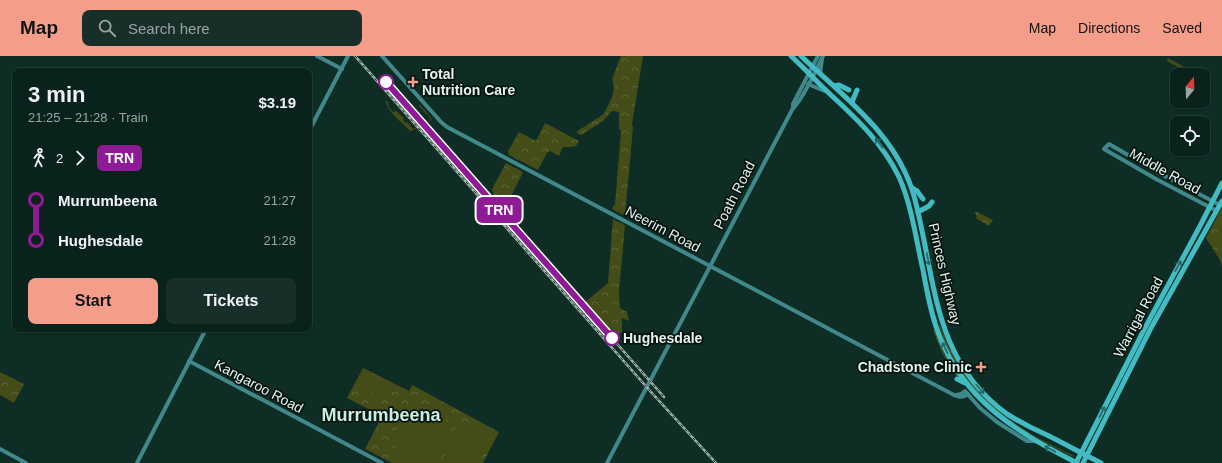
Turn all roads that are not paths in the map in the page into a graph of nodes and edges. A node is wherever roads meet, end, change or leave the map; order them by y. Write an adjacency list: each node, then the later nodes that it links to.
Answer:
1 (317, 56): 8 (street)
2 (348, 56): 8 (street)
3 (382, 56): 28 (street, Neerim Road)
4 (791, 56): 10 (highway)
5 (801, 56): 9 (highway, Princes Highway)
6 (812, 56): 7 (street)
7 (820, 57): 9 (street, Poath Road)
8 (342, 69): 16 (street)
9 (816, 70): 10 (street, Poath Road); 11 (highway, Princes Highway)
10 (809, 78): 14 (highway, Princes Highway); 14 (street); 28 (street, Poath Road)
11 (834, 86): 12 (highway); 15 (highway, Princes Highway)
12 (849, 90)
13 (857, 90): 15 (highway)
14 (827, 91): 17 (highway, Princes Highway, one-way to 14)
15 (852, 102): 20 (highway, Princes Highway)
16 (312, 125)
17 (899, 178): 18 (highway); 30 (highway, Princes Highway)
18 (896, 183)
19 (1222, 183): 23 (highway, Warrigal Road)
20 (912, 188): 21 (highway); 27 (highway, Princes Highway)
21 (922, 199)
22 (932, 202): 27 (highway)
23 (1213, 202): 24 (street, Middle Road); 25 (highway, Warrigal Road); 25 (street, Middle Road)
24 (1221, 203): 26 (highway, Warrigal Road)
25 (1210, 207): 26 (street, Middle Road); 38 (highway, Warrigal Road, one-way to 25)
26 (1217, 211): 36 (highway, Warrigal Road)
27 (918, 212): 29 (highway, Princes Highway, one-way to 29)
28 (710, 266): 35 (street, Neerim Road); 47 (street, Poath Road)
29 (937, 305): 30 (highway); 37 (highway, Princes Highway, one-way to 37)
30 (935, 324): 34 (highway, Princes Highway, one-way to 30)
31 (204, 332): 32 (street)
32 (189, 361): 45 (street); 46 (street, Kangaroo Road)
33 (957, 379): 34 (highway)
34 (966, 383): 35 (highway, Princes Highway)
35 (1036, 441): 43 (highway, Princes Highway, one-way to 35)
36 (1092, 443): 41 (highway, Warrigal Road); 42 (highway)
37 (1070, 447): 38 (highway); 40 (highway, Princes Highway)
38 (1084, 447): 40 (highway, Warrigal Road)
39 (0, 449): 44 (street)
40 (1081, 453): 41 (highway, Princes Highway); 48 (highway, Warrigal Road)
41 (1086, 456): 42 (highway, Princes Highway); 49 (highway, Warrigal Road)
42 (1092, 459): 50 (highway, Princes Highway)
43 (1067, 460): 48 (highway, Princes Highway)
44 (26, 463)
45 (137, 463)
46 (382, 463)
47 (607, 463)
48 (1076, 463)
49 (1083, 463)
50 (1101, 463)

